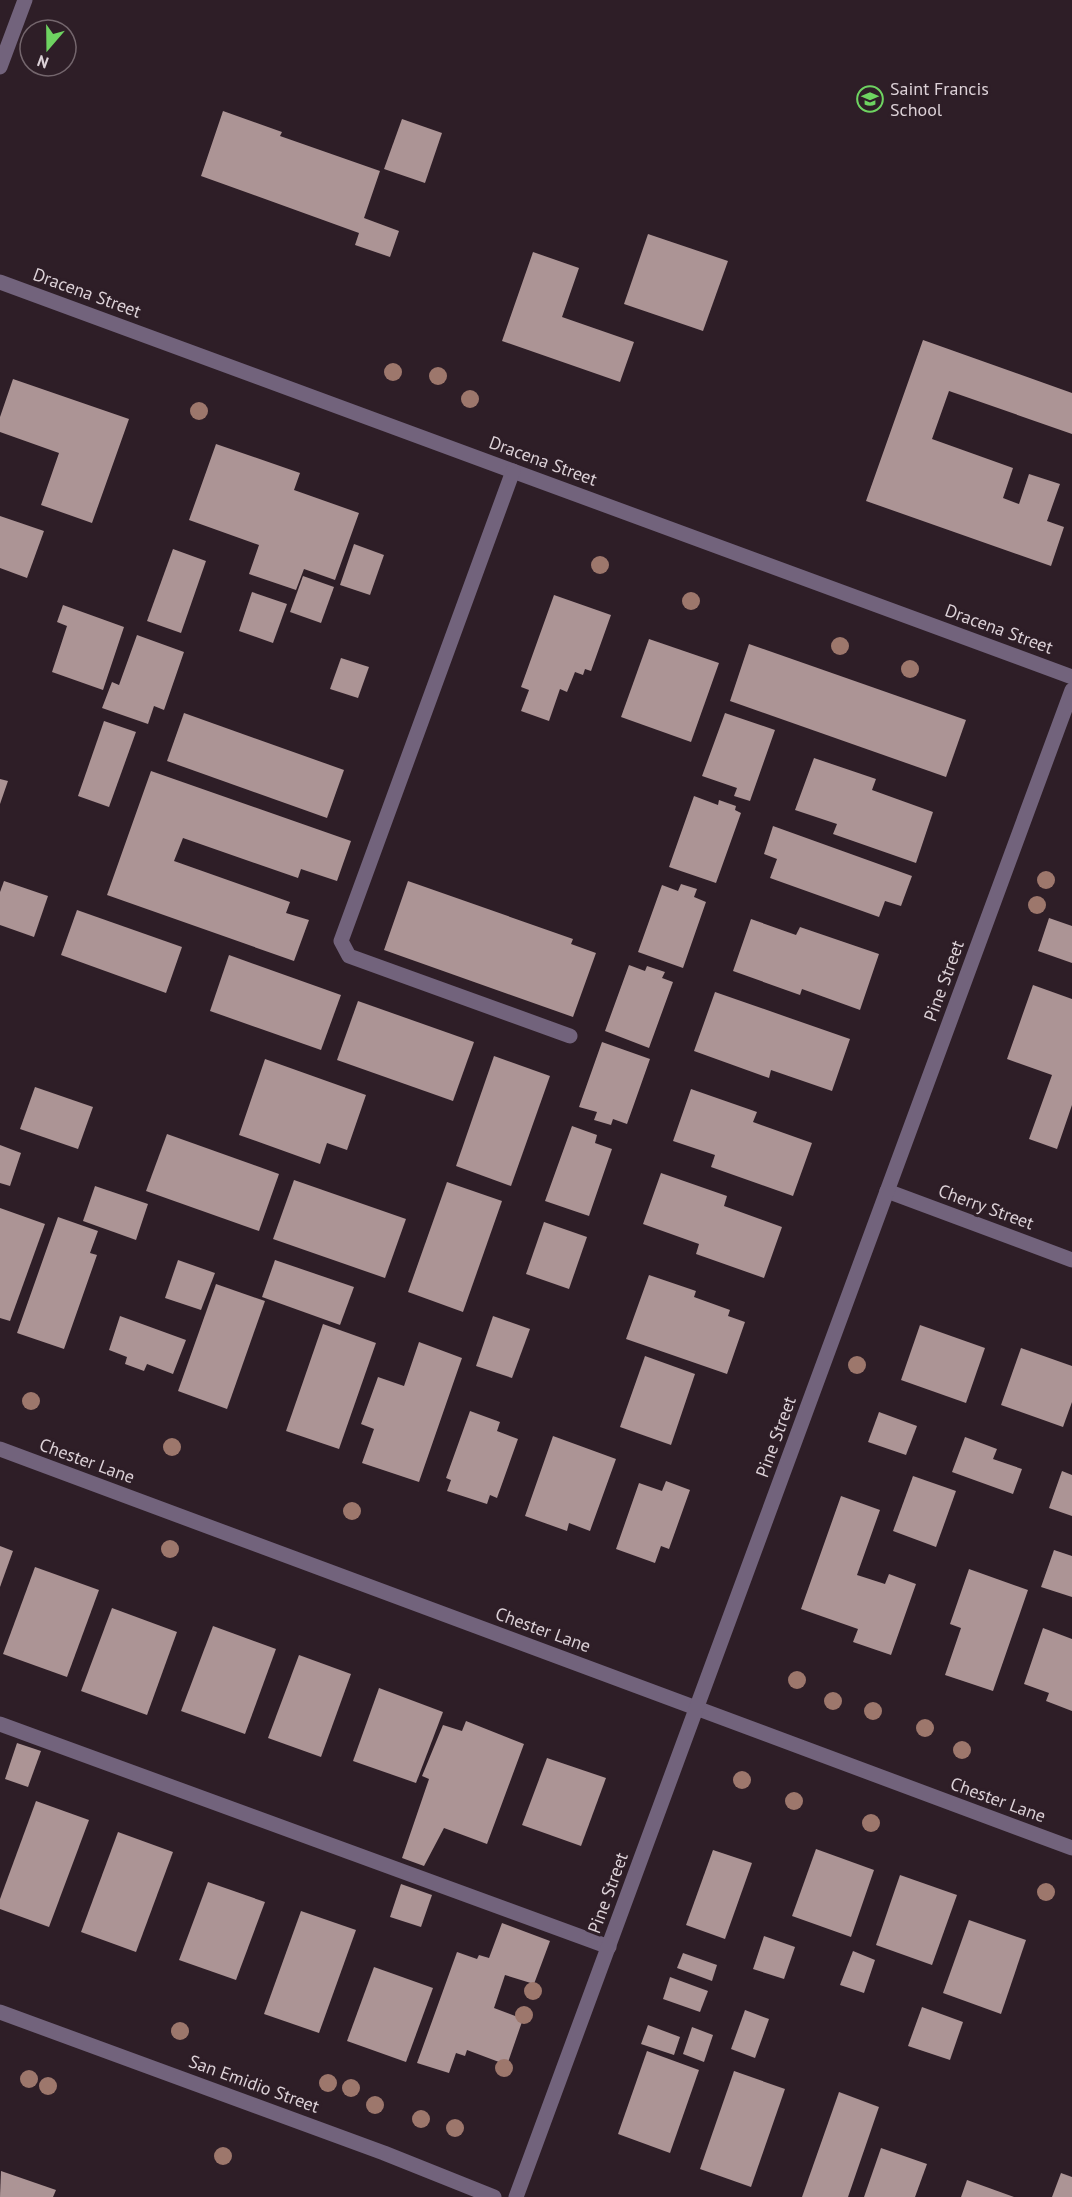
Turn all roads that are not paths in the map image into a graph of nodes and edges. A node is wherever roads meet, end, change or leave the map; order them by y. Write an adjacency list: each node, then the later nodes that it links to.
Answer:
1 (25, 0): 2 (street)
2 (0, 67)
3 (0, 282): 4 (street, Dracena Street)
4 (513, 471): 5 (street, Dracena Street); 7 (street)
5 (1072, 677)
6 (1072, 690): 8 (street, Pine Street)
7 (570, 1036)
8 (887, 1191): 9 (street, Cherry Street); 11 (street, Pine Street)
9 (1072, 1260)
10 (0, 1449): 11 (street, Chester Lane)
11 (697, 1708): 13 (street, Chester Lane); 14 (street, Pine Street)
12 (0, 1724): 14 (street)
13 (1072, 1848)
14 (609, 1947): 17 (street, Pine Street)
15 (0, 2012): 16 (street, San Emidio Street)
16 (494, 2197)
17 (516, 2197)

